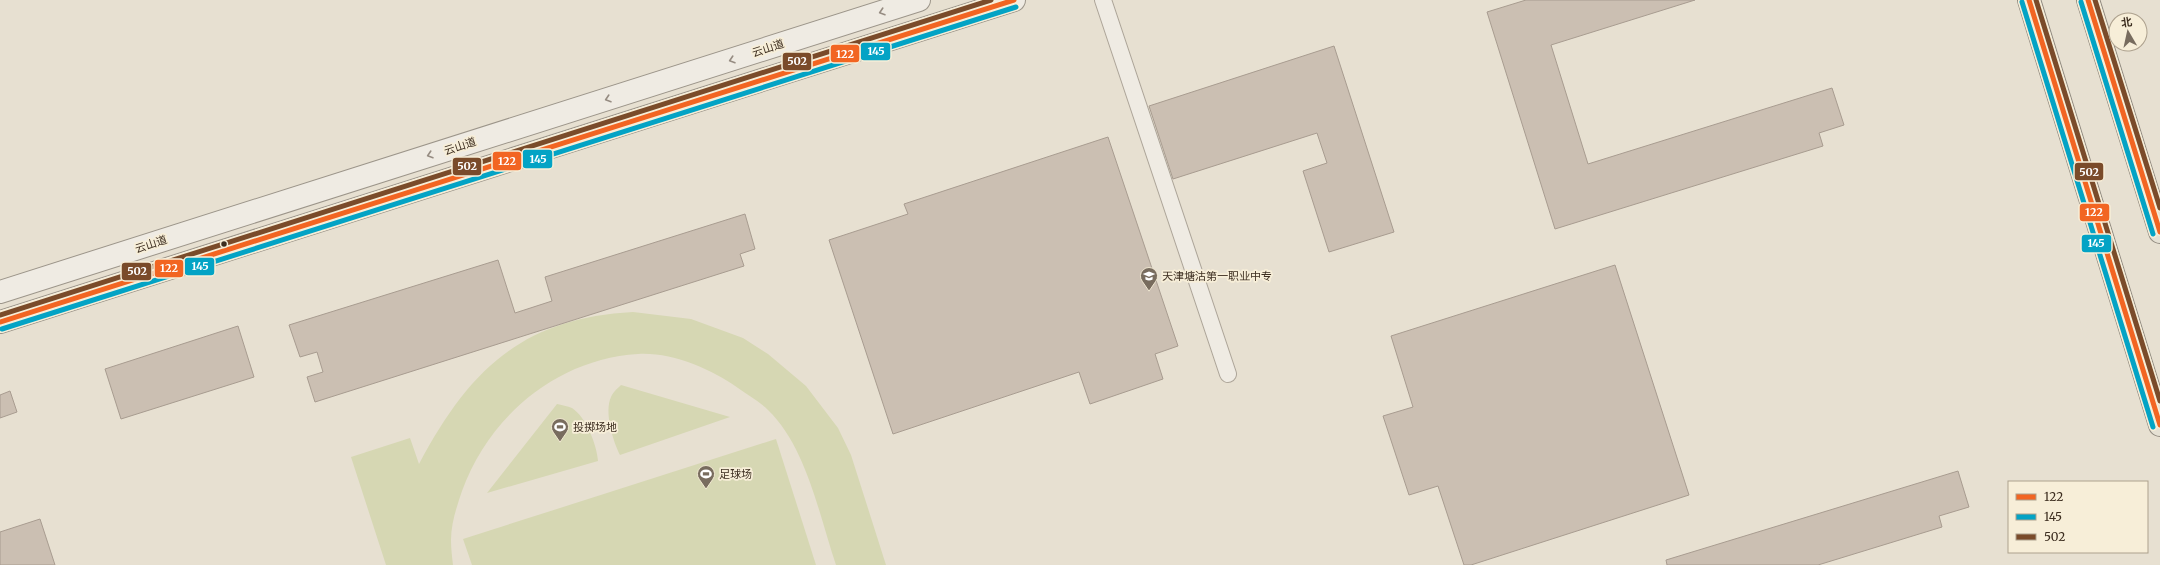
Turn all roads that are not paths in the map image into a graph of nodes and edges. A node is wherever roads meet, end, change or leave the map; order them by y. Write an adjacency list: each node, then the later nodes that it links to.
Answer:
1 (919, 0): 7 (main road, 云山道, one-way to 7)
2 (1014, 0): 8 (main road)
3 (1103, 0): 9 (lane)
4 (2029, 0): 10 (main road)
5 (2088, 0): 6 (main road)
6 (2160, 232)
7 (0, 292)
8 (0, 322)
9 (1228, 374)
10 (2160, 425)

